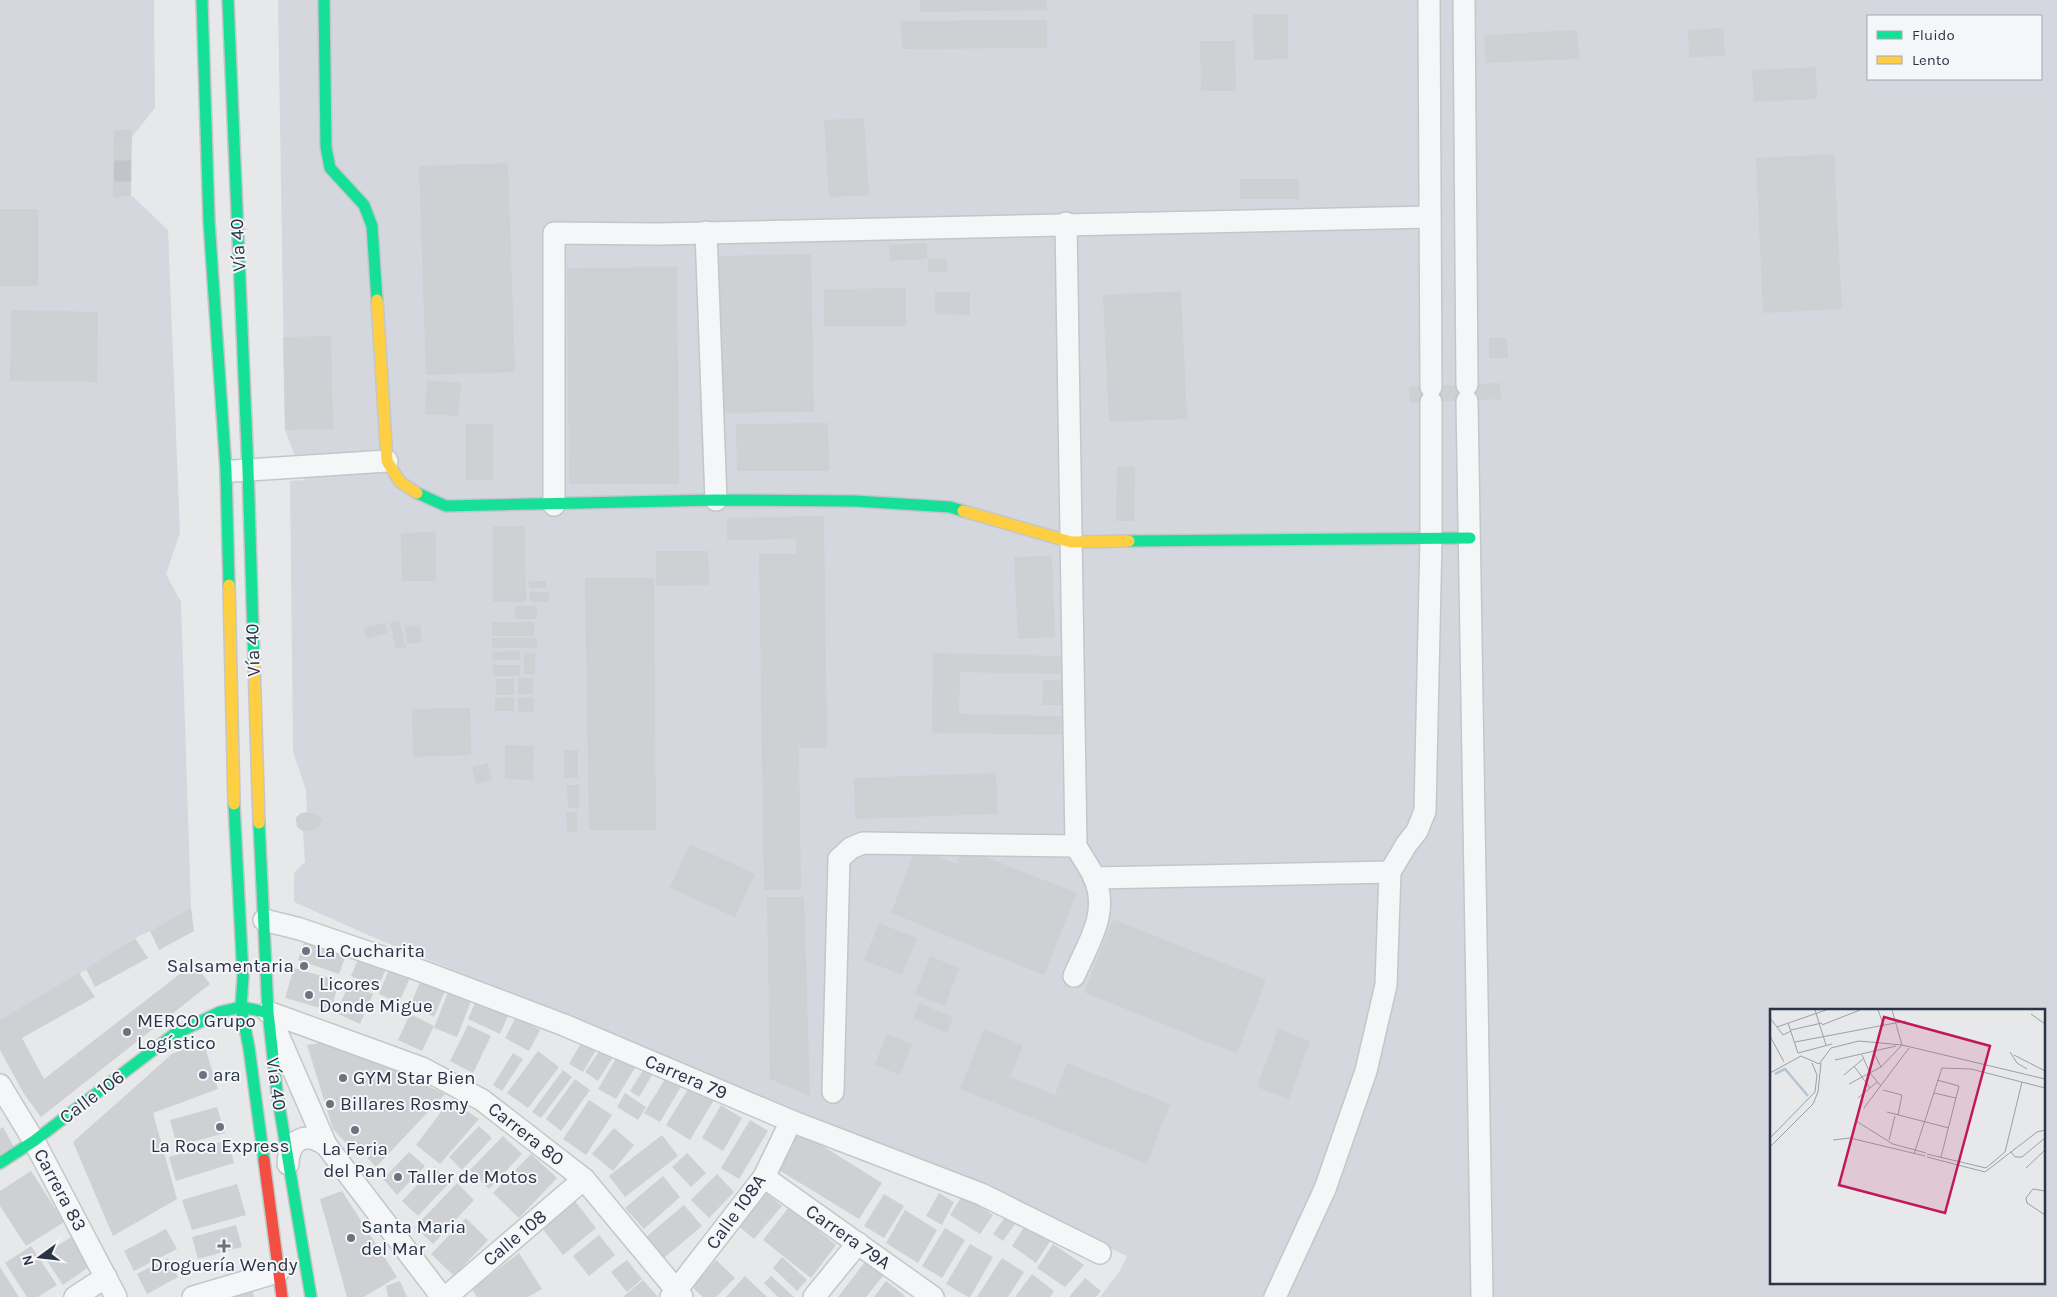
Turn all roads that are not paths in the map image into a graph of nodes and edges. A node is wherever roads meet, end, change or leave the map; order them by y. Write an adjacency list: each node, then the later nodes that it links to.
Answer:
1 (202, 0): 11 (main road, Vía 40)
2 (228, 0): 10 (main road, Vía 40)
3 (324, 0): 9 (main road)
4 (1429, 0): 6 (street)
5 (1464, 0): 15 (street)
6 (1430, 217): 7 (street); 14 (street)
7 (1066, 223): 8 (street); 16 (street)
8 (706, 232): 12 (street); 13 (street)
9 (387, 461): 10 (street); 13 (main road)
10 (248, 470): 11 (street); 20 (main road, Vía 40)
11 (226, 471): 22 (main road, Vía 40)
12 (716, 500): 13 (main road); 16 (main road)
13 (554, 505)
14 (1431, 538): 15 (main road); 16 (main road); 18 (street)
15 (1470, 538): 48 (street)
16 (1071, 542): 17 (street)
17 (1076, 846): 19 (street); 25 (street)
18 (1390, 872): 19 (street); 47 (street)
19 (1094, 878): 21 (street)
20 (264, 920): 23 (main road, Vía 40); 26 (street, Carrera 79)
21 (1074, 976)
22 (242, 1008): 23 (main road, Calle 106); 27 (main road, Calle 106); 35 (main road, Vía 40)
23 (268, 1012): 28 (street); 30 (main road, Vía 40); 32 (street, Carrera 80)
24 (0, 1085): 27 (street, Carrera 83)
25 (833, 1092)
26 (791, 1121): 31 (street, Calle 108A); 34 (street, Carrera 79)
27 (34, 1141): 29 (main road, Calle 106); 36 (street, Carrera 83)
28 (326, 1145): 30 (street); 43 (street)
29 (0, 1163)
30 (288, 1164): 42 (main road, Vía 40)
31 (764, 1177): 33 (street, Carrera 79A); 37 (street, Calle 108A)
32 (584, 1179): 37 (street, Carrera 80); 44 (street, Calle 108)
33 (858, 1243): 45 (street); 46 (street, Carrera 79A)
34 (1100, 1253)
35 (278, 1272): 40 (street); 41 (main road, Vía 40)
36 (106, 1277): 38 (street); 39 (street, Carrera 83)
37 (677, 1295)
38 (75, 1297)
39 (116, 1297)
40 (193, 1297)
41 (282, 1297)
42 (311, 1297)
43 (442, 1297)
44 (446, 1297)
45 (814, 1297)
46 (933, 1297)
47 (1275, 1297)
48 (1482, 1297)

